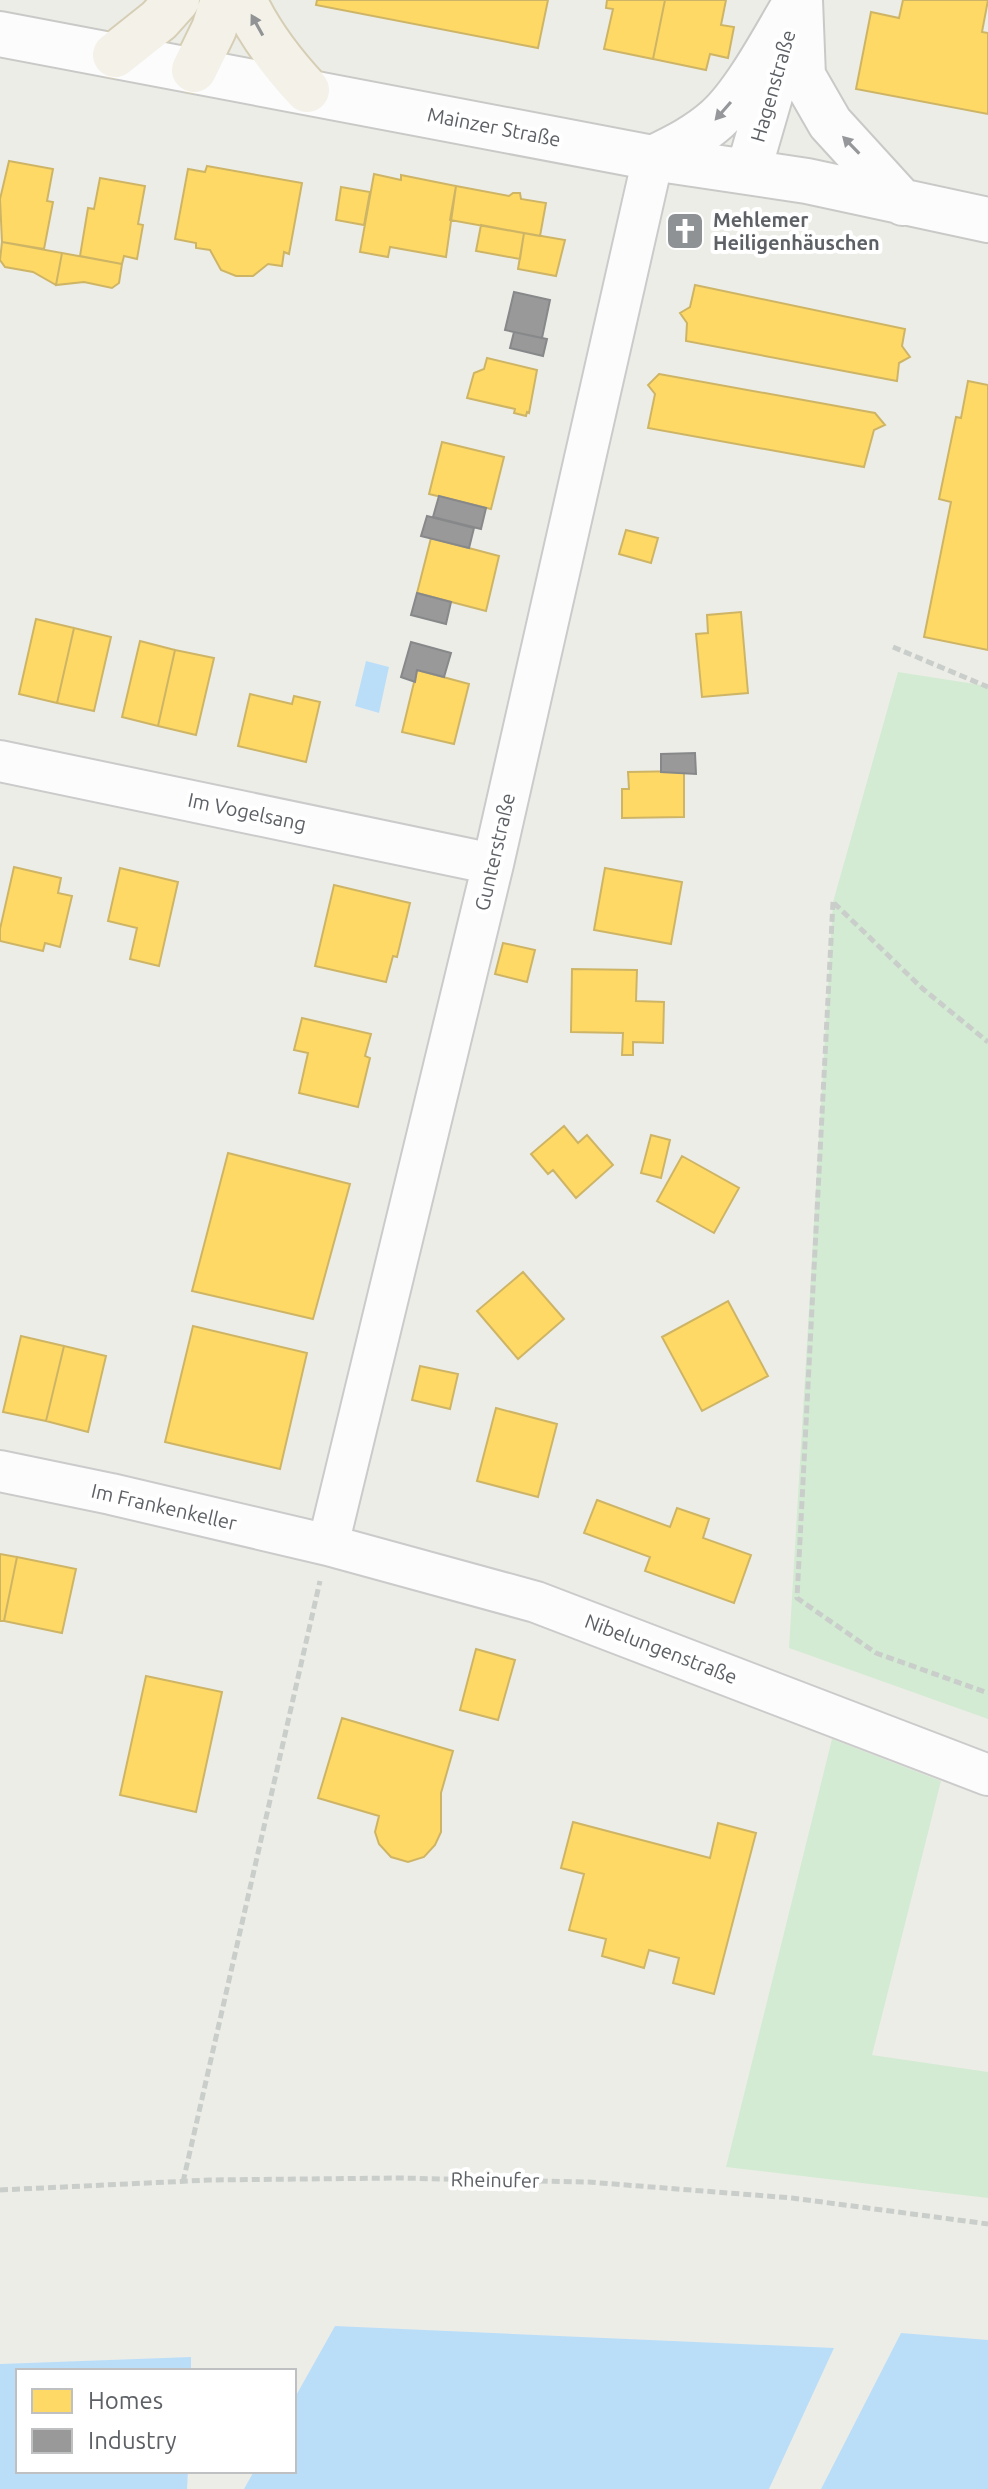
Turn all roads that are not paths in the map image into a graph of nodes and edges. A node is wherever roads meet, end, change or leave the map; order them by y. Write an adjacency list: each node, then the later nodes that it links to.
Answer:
1 (177, 0): 7 (main road)
2 (185, 0): 8 (main road)
3 (223, 0): 8 (main road)
4 (244, 0): 9 (main road, one-way to 4)
5 (798, 0): 10 (main road, Hagenstraße, one-way to 10); 11 (main road, Hagenstraße); 12 (main road, Hagenstraße, one-way to 5)
6 (0, 34): 7 (main road, Mainzer Straße)
7 (115, 55): 8 (main road, Mainzer Straße)
8 (194, 70): 9 (main road, Mainzer Straße)
9 (307, 90): 10 (main road, Mainzer Straße)
10 (653, 158): 11 (main road, Mainzer Straße); 15 (street, Gunterstraße)
11 (748, 172): 12 (main road, Mainzer Straße)
12 (903, 203): 13 (main road, Mainzer Straße)
13 (988, 220)
14 (0, 761): 15 (street, Im Vogelsang)
15 (493, 864): 17 (street, Gunterstraße)
16 (0, 1471): 17 (street, Im Frankenkeller)
17 (328, 1545): 18 (street, Nibelungenstraße)
18 (988, 1775)

